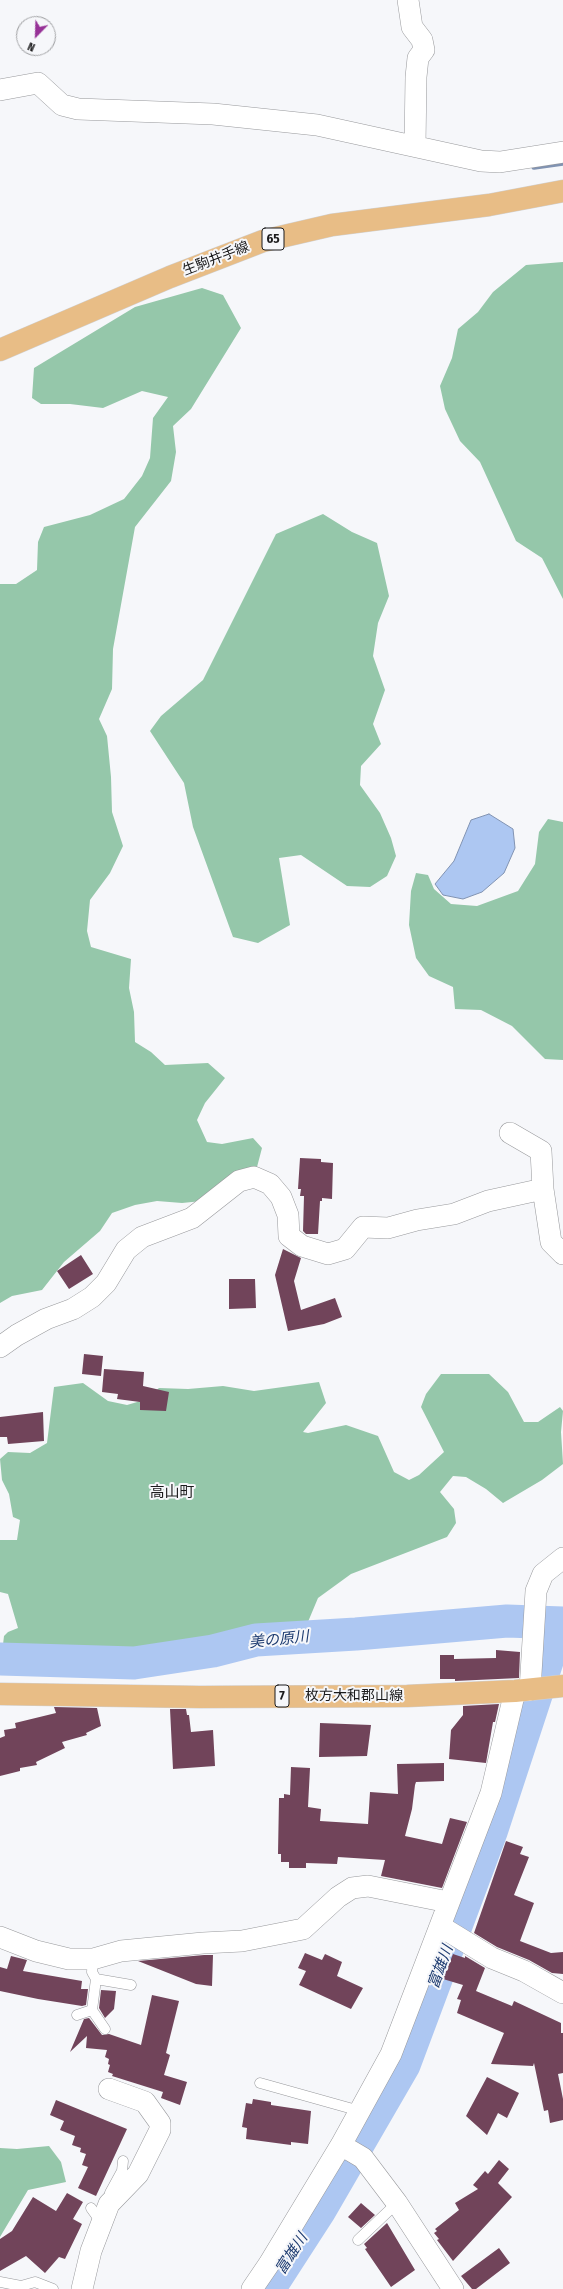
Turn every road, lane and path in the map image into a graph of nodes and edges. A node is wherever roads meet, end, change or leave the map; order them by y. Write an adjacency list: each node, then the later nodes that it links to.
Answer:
1 (408, 0): 3 (street)
2 (0, 90): 3 (street)
3 (415, 146): 4 (street)
4 (563, 152)
5 (563, 191): 6 (main road, 生駒井手線 / 65)
6 (0, 350)
7 (510, 1133): 8 (street)
8 (543, 1189): 9 (street); 10 (street)
9 (563, 1254)
10 (0, 1348)
11 (563, 1558): 13 (street)
12 (563, 1686): 13 (main road, 枚方大和郡山線 / 7)
13 (523, 1691): 14 (main road, 枚方大和郡山線 / 7); 15 (street)
14 (0, 1694)
15 (448, 1902): 16 (street); 18 (street)
16 (440, 1926): 21 (street); 27 (street)
17 (0, 1938): 18 (street)
18 (92, 1959): 19 (lane)
19 (96, 1979): 20 (lane); 22 (lane)
20 (131, 1985)
21 (563, 1992)
22 (92, 2010): 23 (lane); 24 (lane)
23 (77, 2015)
24 (105, 2029)
25 (260, 2083): 27 (lane)
26 (109, 2089): 31 (street)
27 (360, 2111): 28 (street)
28 (341, 2145): 30 (street); 36 (street)
29 (122, 2160): 31 (lane)
30 (397, 2203): 32 (lane); 37 (street)
31 (100, 2211): 35 (street)
32 (358, 2240)
33 (0, 2282): 34 (lane)
34 (53, 2289)
35 (82, 2289)
36 (252, 2289)
37 (453, 2289)

